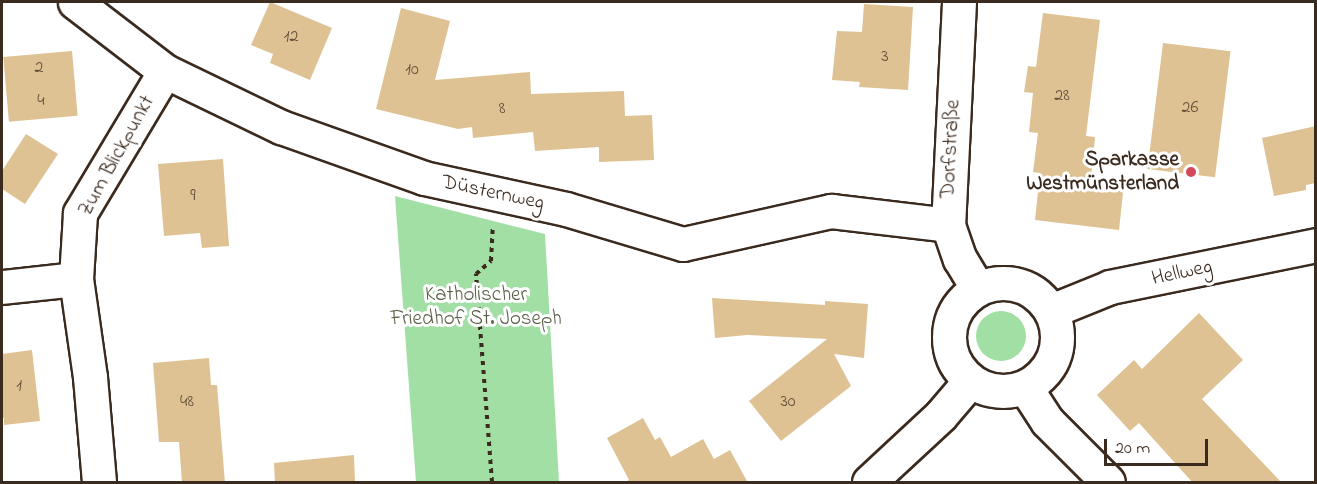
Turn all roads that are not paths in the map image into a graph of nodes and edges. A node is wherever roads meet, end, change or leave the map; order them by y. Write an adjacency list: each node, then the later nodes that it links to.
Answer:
1 (75, 2): 3 (street, Düsternweg)
2 (959, 2): 4 (street, Dorfstraße)
3 (165, 71): 4 (street, Düsternweg); 6 (street, Zum Blickpunkt)
4 (948, 225): 8 (street, Dorfstraße)
5 (1316, 245): 9 (street, Hellweg)
6 (76, 279): 7 (street); 12 (street, Zum Blickpunkt)
7 (2, 287)
8 (978, 289): 9 (street); 10 (street)
9 (1051, 311): 11 (street)
10 (970, 381): 11 (street); 13 (street)
11 (1026, 387): 14 (street)
12 (99, 483)
13 (869, 483)
14 (1108, 483)

